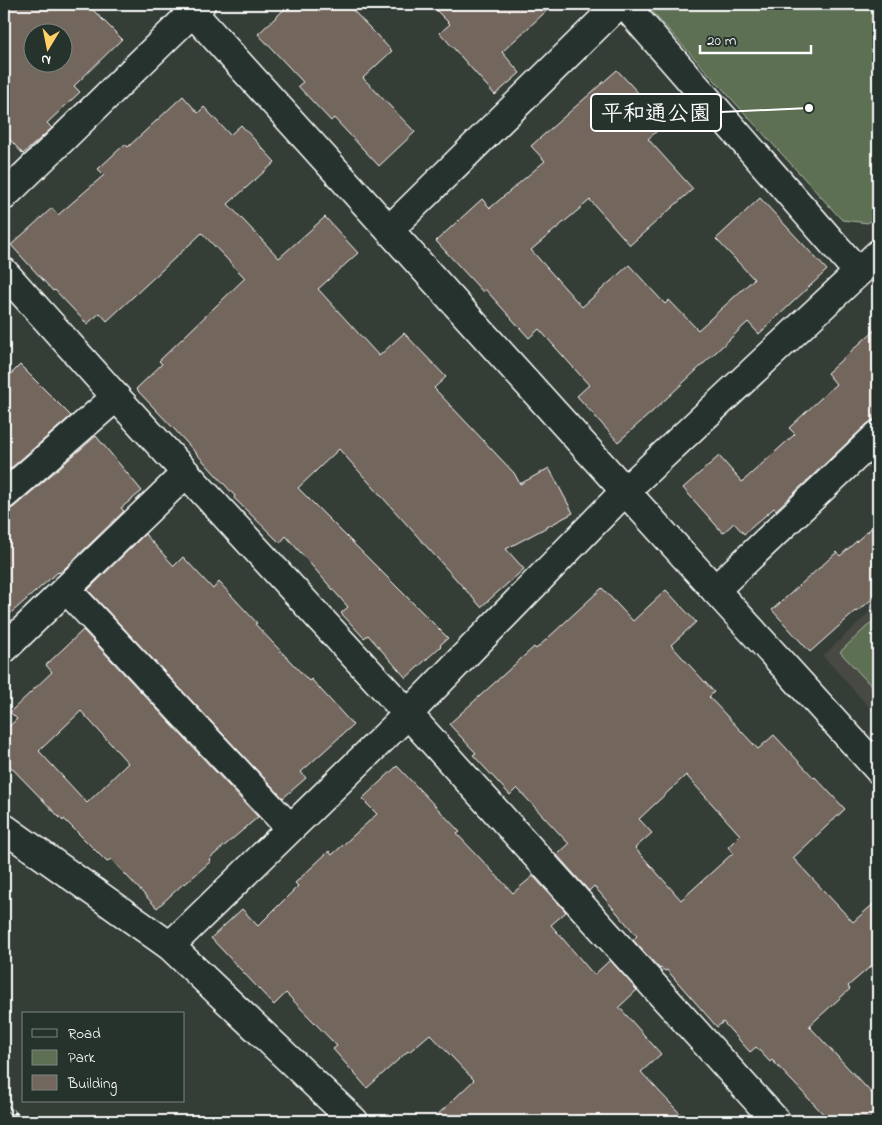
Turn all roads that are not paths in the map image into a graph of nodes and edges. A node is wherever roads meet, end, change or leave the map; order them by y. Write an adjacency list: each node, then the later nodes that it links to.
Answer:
1 (619, 4): 5 (street)
2 (624, 4): 8 (street)
3 (193, 6): 4 (street); 5 (street)
4 (4, 196)
5 (390, 229): 12 (street)
6 (878, 254): 8 (street)
7 (4, 272): 9 (street)
8 (858, 272): 12 (street)
9 (116, 397): 11 (street); 13 (street)
10 (878, 435): 15 (street)
11 (186, 473): 14 (street); 17 (street)
12 (625, 491): 15 (street); 17 (street)
13 (4, 495)
14 (66, 589): 16 (street); 20 (street)
15 (716, 590): 18 (street)
16 (4, 649)
17 (408, 714): 20 (street); 23 (street)
18 (878, 769)
19 (4, 828): 21 (street)
20 (290, 828): 21 (street)
21 (170, 946): 22 (street)
22 (354, 1121)
23 (776, 1121)

